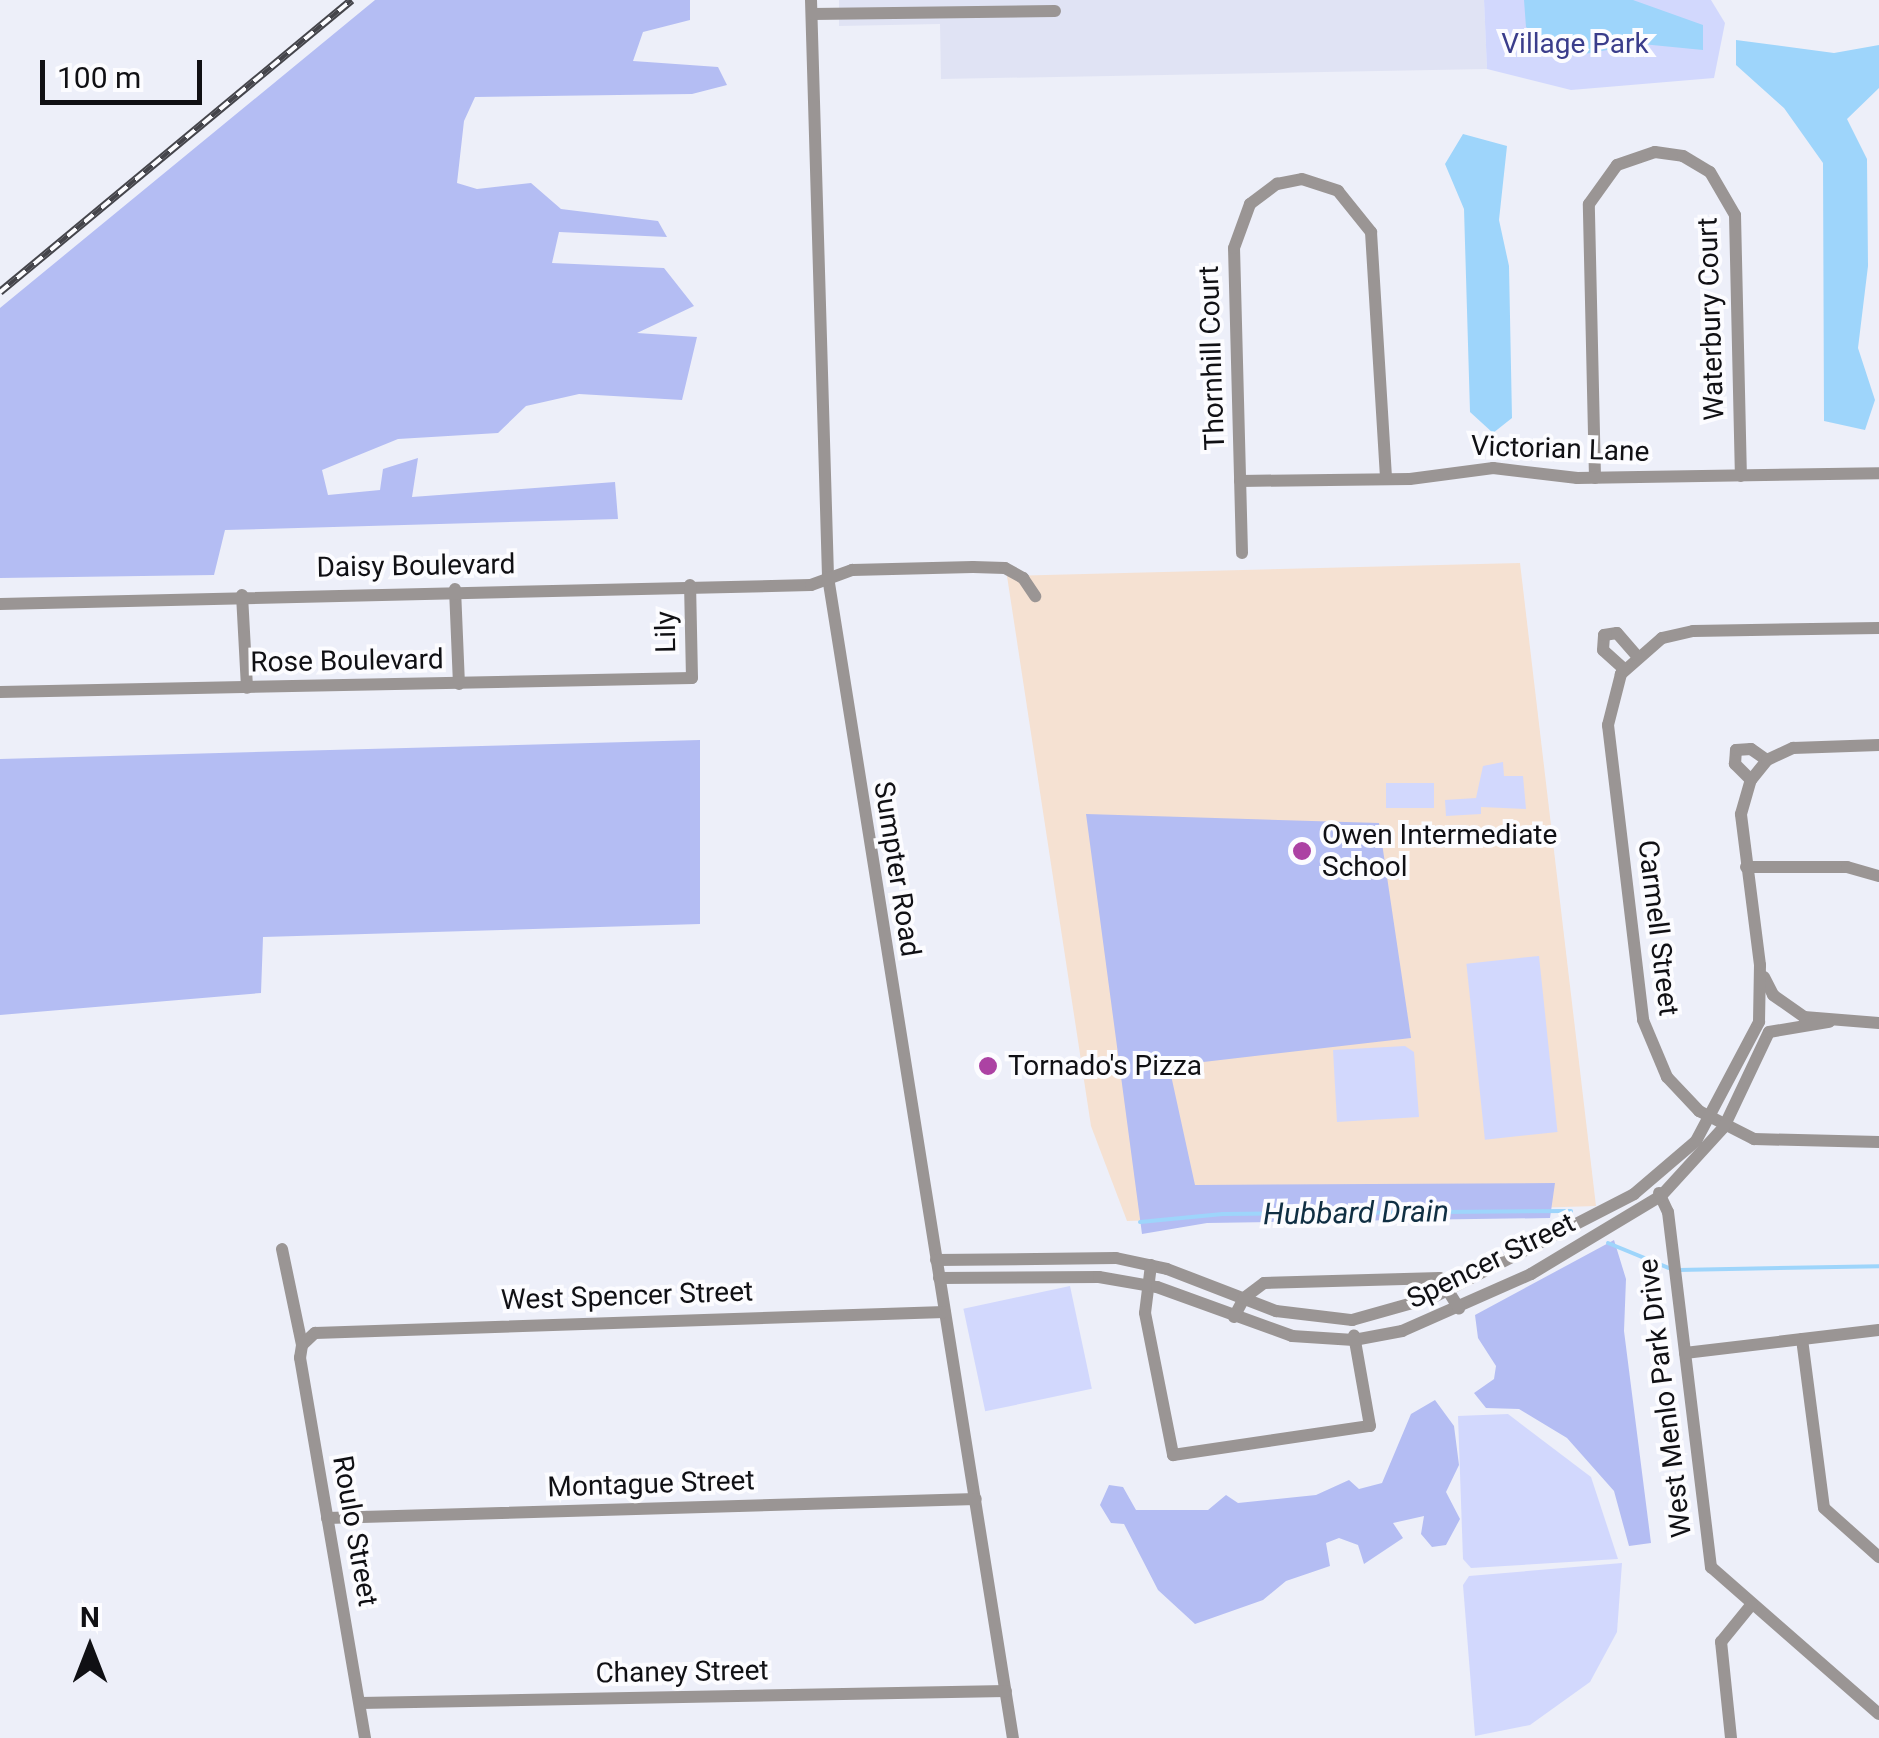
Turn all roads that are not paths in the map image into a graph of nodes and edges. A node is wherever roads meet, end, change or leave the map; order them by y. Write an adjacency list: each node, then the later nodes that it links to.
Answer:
1 (812, 7): 2 (street); 9 (street, Sumpter Road)
2 (1054, 11)
3 (1879, 474): 4 (street, Victorian Lane)
4 (1741, 476): 5 (street, Victorian Lane); 5 (street, Waterbury Court)
5 (1595, 478): 6 (street, Victorian Lane)
6 (1386, 479): 7 (street, Victorian Lane); 7 (street, Thornhill Court)
7 (1240, 481): 8 (street, Thornhill Court)
8 (1242, 554)
9 (828, 576): 10 (street, Daisy Boulevard); 13 (street, Daisy Boulevard); 36 (street, Sumpter Road)
10 (690, 585): 11 (street, Daisy Boulevard); 18 (street, Lily)
11 (455, 589): 12 (street, Daisy Boulevard); 19 (street)
12 (242, 595): 14 (street, Daisy Boulevard); 20 (street)
13 (1035, 596)
14 (2, 603)
15 (1879, 628): 16 (street, Carmell Street)
16 (1636, 655): 17 (street, Carmell Street); 17 (street)
17 (1624, 669): 30 (street, Carmell Street)
18 (692, 678): 19 (street, Rose Boulevard)
19 (459, 684): 20 (street, Rose Boulevard)
20 (246, 688): 21 (street, Rose Boulevard)
21 (2, 692)
22 (1879, 745): 23 (street)
23 (1767, 760): 24 (street); 24 (street)
24 (1751, 780): 25 (street)
25 (1746, 866): 26 (street); 27 (street)
26 (1879, 876)
27 (1760, 964): 28 (street); 30 (street)
28 (1829, 1022): 29 (street); 31 (street, Spencer Street)
29 (1879, 1023)
30 (1712, 1117): 31 (street, Carmell Street); 33 (street)
31 (1724, 1127): 32 (street, Carmell Street); 34 (street, Spencer Street)
32 (1879, 1142)
33 (1651, 1183): 34 (street); 40 (street)
34 (1662, 1196): 42 (street, Spencer Street); 50 (street, West Menlo Park Drive)
35 (282, 1250): 49 (street, Roulo Street)
36 (936, 1260): 37 (street); 38 (street, Sumpter Road)
37 (1151, 1265): 39 (street); 41 (street)
38 (939, 1278): 39 (street, Spencer Street); 43 (street, Sumpter Road)
39 (1146, 1284): 44 (street, Spencer Street); 47 (street)
40 (1447, 1290): 41 (street); 42 (street); 45 (street)
41 (1244, 1298): 44 (street); 45 (street)
42 (1458, 1308): 47 (street, Spencer Street)
43 (945, 1312): 49 (street, West Spencer Street); 51 (street, Sumpter Road)
44 (1234, 1317): 47 (street, Spencer Street)
45 (1352, 1320): 47 (street)
46 (1879, 1330): 48 (street)
47 (1354, 1340)
48 (1802, 1340): 50 (street); 53 (street)
49 (307, 1341): 52 (street, Roulo Street)
50 (1684, 1354): 54 (street, West Menlo Park Drive)
51 (976, 1499): 52 (street, Montague Street); 55 (street, Sumpter Road)
52 (327, 1518): 56 (street, Roulo Street)
53 (1879, 1557)
54 (1752, 1604): 57 (street, West Menlo Park Drive); 60 (street)
55 (1006, 1691): 56 (street, Chaney Street); 59 (street, Sumpter Road)
56 (360, 1703): 58 (street, Roulo Street)
57 (1879, 1714)
58 (365, 1738)
59 (1013, 1738)
60 (1731, 1738)

